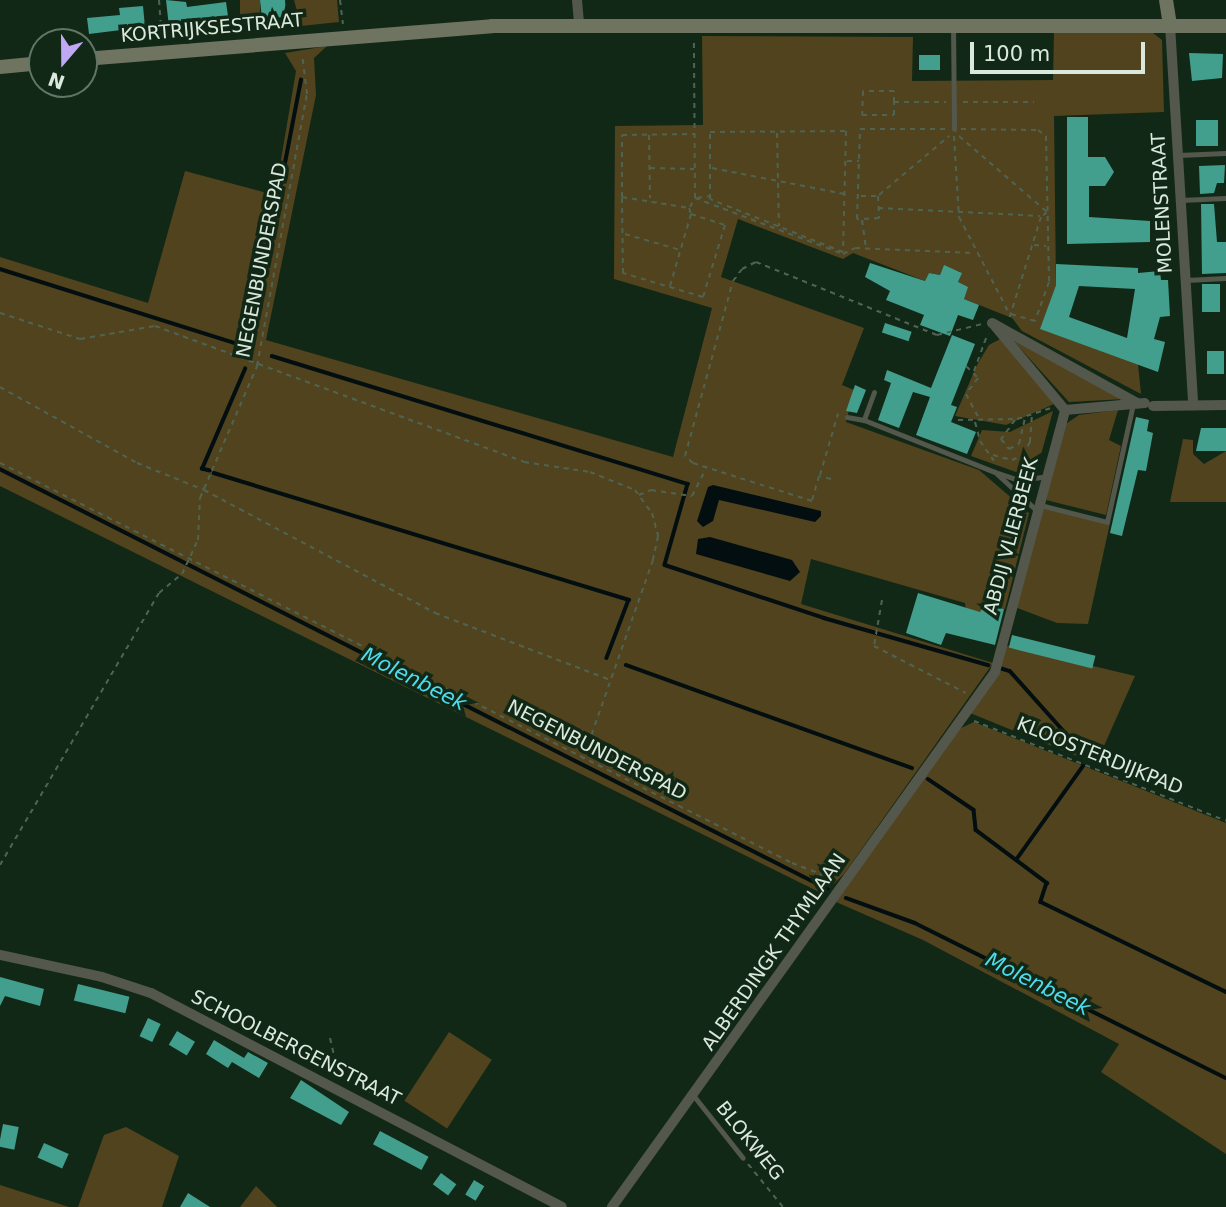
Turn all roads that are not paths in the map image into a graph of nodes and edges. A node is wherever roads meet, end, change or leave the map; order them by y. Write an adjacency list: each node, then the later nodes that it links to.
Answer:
1 (577, 0): 4 (street)
2 (1166, 0): 5 (street, MOLENSTRAAT)
3 (953, 22): 4 (street, KORTRIJKSESTRAAT); 5 (street, KORTRIJKSESTRAAT); 10 (lane)
4 (579, 25): 7 (street, KORTRIJKSESTRAAT)
5 (1170, 25): 6 (street, KORTRIJKSESTRAAT); 12 (street, MOLENSTRAAT)
6 (1226, 26)
7 (98, 58)
8 (28, 64): 9 (street)
9 (0, 66)
10 (954, 129)
11 (1226, 153): 12 (lane)
12 (1178, 155): 14 (street, MOLENSTRAAT)
13 (1226, 198): 14 (lane)
14 (1180, 200): 16 (street, MOLENSTRAAT)
15 (1226, 278): 16 (lane)
16 (1185, 280): 19 (street, MOLENSTRAAT)
17 (874, 392): 23 (lane)
18 (1142, 404): 19 (street); 21 (street); 21 (street); 26 (lane)
19 (1193, 405): 20 (street)
20 (1226, 405)
21 (1065, 410): 25 (street, ABDIJ VLIERBEEK)
22 (847, 417): 23 (lane)
23 (864, 420): 24 (lane)
24 (995, 472): 25 (lane); 26 (lane)
25 (1044, 477): 26 (street, ABDIJ VLIERBEEK)
26 (1036, 506): 27 (street, ABDIJ VLIERBEEK)
27 (995, 672): 29 (street, ALBERDINGK THYMLAAN)
28 (0, 955): 31 (street, SCHOOLBERGENSTRAAT)
29 (693, 1096): 30 (lane, BLOKWEG); 32 (street, ALBERDINGK THYMLAAN)
30 (743, 1158)
31 (562, 1207)
32 (612, 1207)

